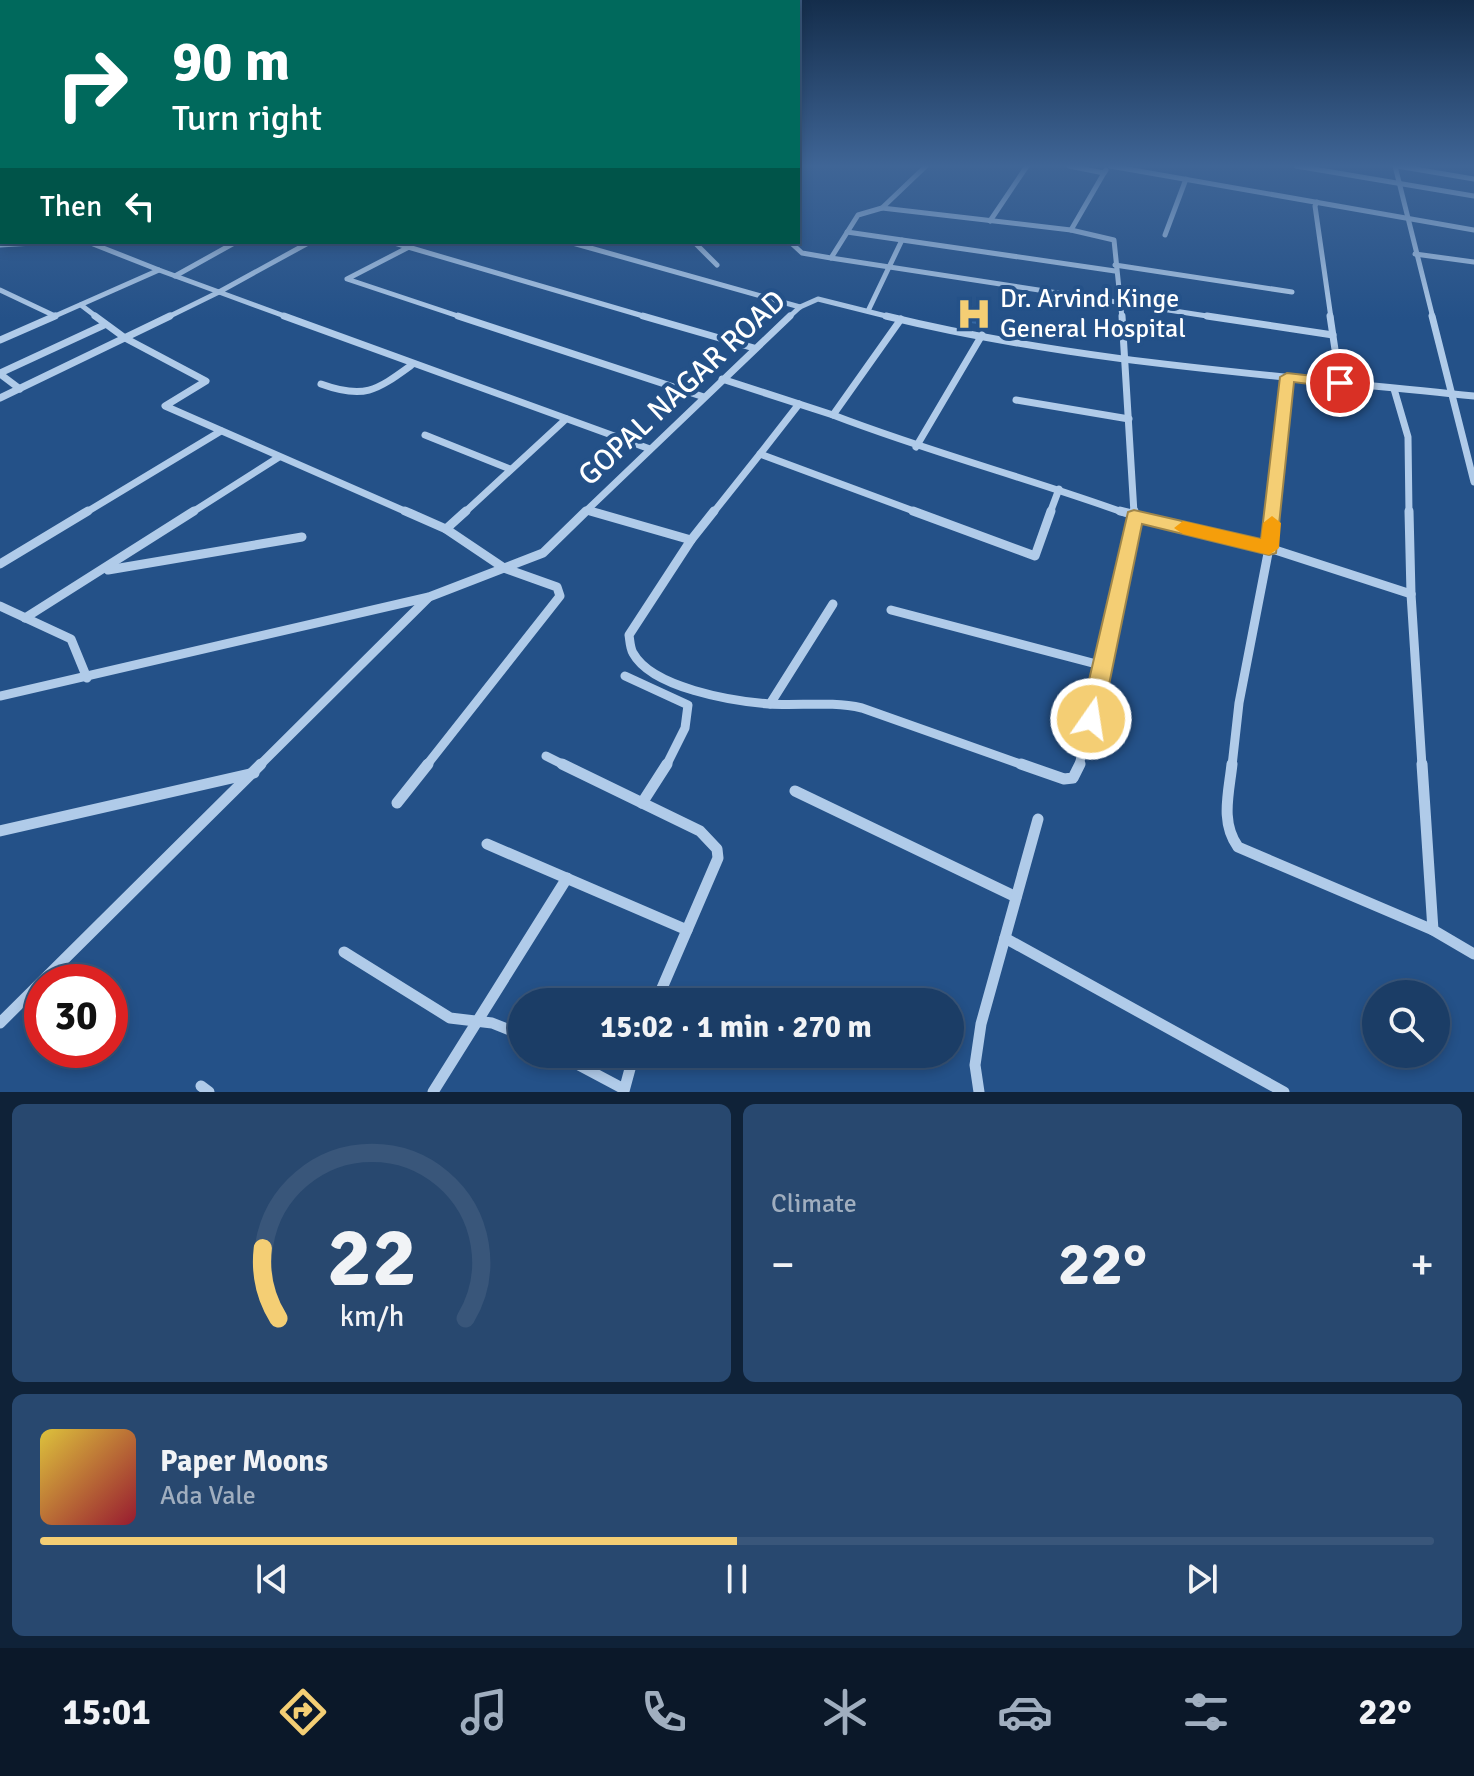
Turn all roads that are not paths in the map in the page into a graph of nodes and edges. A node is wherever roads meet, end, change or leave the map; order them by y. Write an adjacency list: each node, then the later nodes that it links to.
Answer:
1 (857, 217): 12 (street)
2 (956, 217): 9 (street)
3 (993, 217): 9 (street)
4 (1079, 217): 10 (street)
5 (1172, 217): 13 (street)
6 (1317, 217): 42 (street)
7 (1400, 217): 8 (street)
8 (1406, 218): 11 (street); 23 (street)
9 (990, 221): 10 (street)
10 (1071, 230): 28 (street)
11 (1474, 230)
12 (847, 232): 14 (street); 24 (street)
13 (1165, 235)
14 (902, 240): 27 (street); 28 (street)
15 (93, 244): 29 (street)
16 (232, 244): 30 (street)
17 (306, 244): 32 (street)
18 (398, 244): 22 (street)
19 (576, 244): 36 (street)
20 (696, 244): 26 (street)
21 (792, 244): 24 (street)
22 (409, 247): 45 (street); 57 (street)
23 (1415, 254): 25 (street); 55 (street)
24 (831, 258): 27 (street)
25 (1474, 262)
26 (717, 265)
27 (890, 267): 34 (street); 37 (street)
28 (1115, 268): 33 (street); 34 (street)
29 (159, 270): 30 (street); 35 (street)
30 (175, 276): 32 (street)
31 (0, 290): 38 (street)
32 (219, 292): 43 (street); 47 (street)
33 (1292, 292)
34 (1119, 303): 42 (street); 46 (street)
35 (81, 305): 38 (street); 40 (street)
36 (800, 307): 37 (street, GOPAL NAGAR ROAD); 45 (street, GOPAL NAGAR ROAD)
37 (868, 311): 39 (street, GOPAL NAGAR ROAD)
38 (55, 316): 44 (street)
39 (901, 319): 41 (street, GOPAL NAGAR ROAD); 61 (street)
40 (104, 325): 43 (street); 48 (street)
41 (982, 335): 46 (street, GOPAL NAGAR ROAD); 66 (street)
42 (1333, 335): 51 (street)
43 (125, 338): 53 (street); 64 (street)
44 (0, 340)
45 (754, 348): 50 (street, GOPAL NAGAR ROAD)
46 (1127, 359): 49 (street, GOPAL NAGAR ROAD); 63 (street)
47 (413, 364): 52 (street); 62 (street)
48 (0, 373): 53 (street)
49 (1287, 377): 51 (street, GOPAL NAGAR ROAD); 78 (street)
50 (722, 379): 57 (street, GOPAL NAGAR ROAD); 60 (street)
51 (1340, 383): 54 (street, GOPAL NAGAR ROAD)
52 (321, 384)
53 (20, 389): 58 (street)
54 (1394, 389): 55 (street, GOPAL NAGAR ROAD); 82 (street)
55 (1452, 396): 56 (street, GOPAL NAGAR ROAD); 71 (street)
56 (1474, 396)
57 (704, 397): 67 (street, GOPAL NAGAR ROAD)
58 (0, 398)
59 (1016, 400): 63 (street)
60 (799, 404): 61 (street); 68 (street)
61 (833, 415): 66 (street)
62 (566, 419): 67 (street); 70 (street)
63 (1129, 419): 74 (street)
64 (221, 431): 69 (street); 79 (street)
65 (425, 435): 70 (street)
66 (916, 447): 72 (street)
67 (650, 449): 73 (street, GOPAL NAGAR ROAD)
68 (760, 454): 72 (street); 77 (street)
69 (279, 457): 75 (street); 81 (street)
70 (510, 469): 75 (street)
71 (1474, 482)
72 (1059, 489): 74 (street)
73 (587, 510): 77 (street); 80 (street, GOPAL NAGAR ROAD)
74 (1134, 516): 78 (street); 88 (street)
75 (446, 529): 80 (street)
76 (302, 537): 81 (street)
77 (691, 540): 92 (street)
78 (1269, 548): 82 (street); 104 (street)
79 (0, 564)
80 (504, 568): 83 (street, GOPAL NAGAR ROAD); 96 (street)
81 (103, 570): 87 (street)
82 (1411, 594): 104 (street)
83 (429, 597): 90 (street, GOPAL NAGAR ROAD); 94 (street)
84 (833, 604): 92 (street)
85 (0, 606): 87 (street)
86 (891, 610): 88 (street)
87 (25, 618): 90 (street)
88 (1104, 666): 92 (street)
89 (625, 676): 97 (street)
90 (87, 678): 91 (street, GOPAL NAGAR ROAD)
91 (0, 696)
92 (770, 704)
93 (546, 756): 97 (street)
94 (255, 773): 99 (street); 110 (street)
95 (795, 791): 102 (street)
96 (397, 803)
97 (642, 803): 103 (street)
98 (1038, 819): 102 (street)
99 (2, 832)
100 (487, 844): 101 (street)
101 (567, 878): 103 (street); 109 (street)
102 (1016, 897): 105 (street)
103 (687, 930): 108 (street)
104 (1433, 930): 107 (street)
105 (1005, 938): 116 (street); 117 (street)
106 (344, 952): 109 (street)
107 (1474, 954)
108 (662, 988)
109 (477, 1021): 111 (street); 115 (street)
110 (0, 1023)
111 (508, 1027)
112 (584, 1068): 114 (street)
113 (630, 1068): 114 (street)
114 (624, 1090)
115 (433, 1092)
116 (979, 1092)
117 (1284, 1092)

